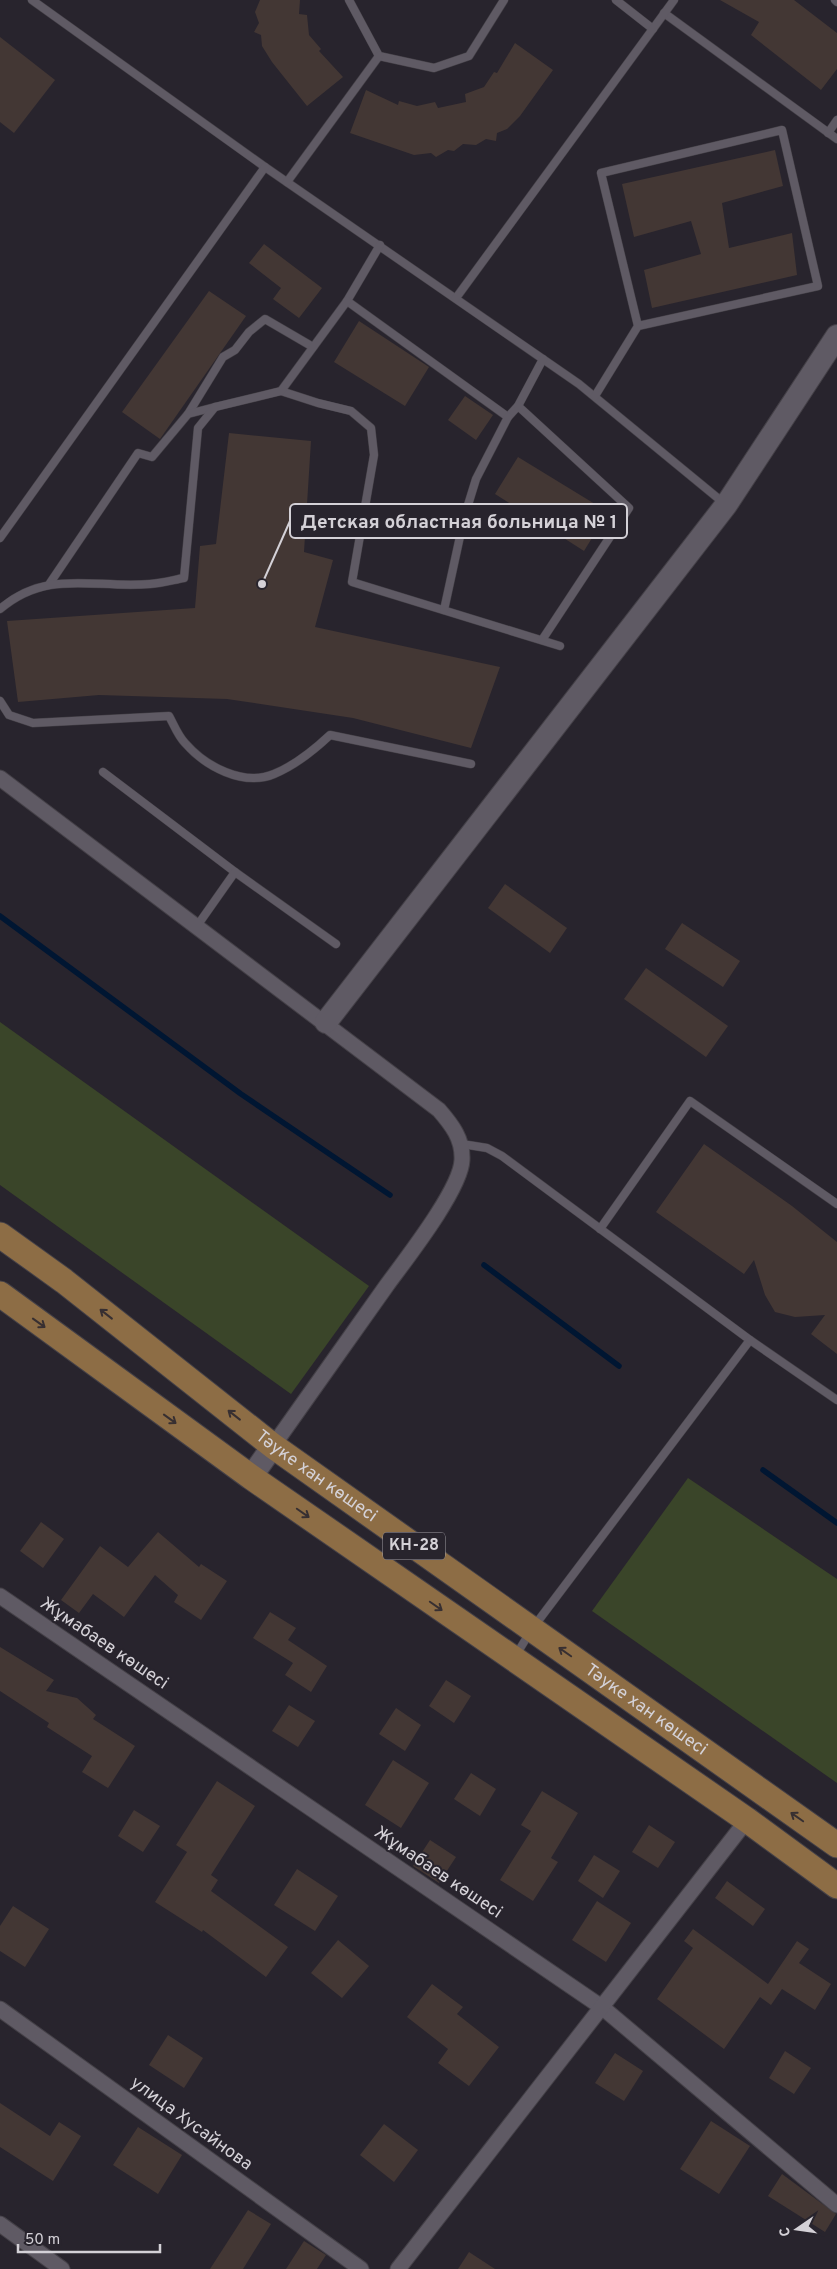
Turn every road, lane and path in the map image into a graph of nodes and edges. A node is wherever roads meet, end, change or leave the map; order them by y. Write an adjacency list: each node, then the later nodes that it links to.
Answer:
1 (32, 0): 12 (lane)
2 (349, 0): 8 (lane)
3 (504, 0): 8 (lane)
4 (616, 0): 7 (lane)
5 (674, 0): 6 (lane)
6 (664, 13): 7 (lane); 10 (lane)
7 (653, 29): 15 (lane)
8 (379, 56): 13 (lane)
9 (837, 120): 10 (lane)
10 (828, 133): 11 (lane)
11 (837, 139)
12 (264, 167): 13 (lane); 28 (lane)
13 (287, 182): 14 (lane)
14 (380, 245): 15 (lane); 16 (lane)
15 (456, 298): 20 (lane)
16 (347, 300): 19 (lane); 26 (lane)
17 (638, 326): 17 (lane); 22 (lane)
18 (837, 336): 27 (street)
19 (313, 347): 21 (lane); 25 (lane)
20 (543, 359): 22 (lane); 23 (lane)
21 (282, 391): 24 (lane); 31 (lane)
22 (595, 396): 27 (lane)
23 (518, 406): 26 (lane); 32 (lane)
24 (215, 407): 25 (lane); 29 (lane)
25 (188, 414): 29 (lane)
26 (508, 417): 31 (lane)
27 (726, 505): 41 (street)
28 (0, 538)
29 (50, 583): 30 (lane)
30 (0, 609)
31 (444, 610): 32 (lane)
32 (542, 640): 33 (lane)
33 (560, 646)
34 (0, 701): 35 (lane)
35 (471, 764)
36 (103, 772): 38 (lane)
37 (0, 778): 39 (street)
38 (235, 872): 39 (lane); 40 (lane)
39 (197, 926): 41 (street)
40 (336, 944)
41 (326, 1022): 42 (street)
42 (462, 1144): 44 (lane); 49 (street)
43 (837, 1204): 44 (lane)
44 (600, 1229): 47 (lane)
45 (0, 1235): 49 (main road, Тәуке хан көшесі / КН-28, one-way to 45)
46 (0, 1294): 50 (main road, Тәуке хан көшесі / КН-28, one-way to 50)
47 (750, 1340): 48 (lane); 52 (lane)
48 (837, 1400)
49 (273, 1446): 50 (street); 52 (main road, Тәуке хан көшесі / КН-28)
50 (251, 1478): 53 (main road, Тәуке хан көшесі / КН-28, one-way to 53)
51 (0, 1596): 57 (street, Жұмабаев көшесі)
52 (532, 1630): 53 (lane); 55 (main road, Тәуке хан көшесі / КН-28, one-way to 52)
53 (514, 1659): 54 (main road, Тәуке хан көшесі / КН-28)
54 (747, 1820): 56 (main road, Тәуке хан көшесі / КН-28); 57 (street)
55 (837, 1845)
56 (837, 1886)
57 (603, 2008): 59 (street, Жұмабаев көшесі); 63 (street)
58 (0, 2010): 62 (street, улица Хусайнова)
59 (837, 2205)
60 (0, 2224): 61 (street)
61 (62, 2269)
62 (361, 2269)
63 (398, 2269)

